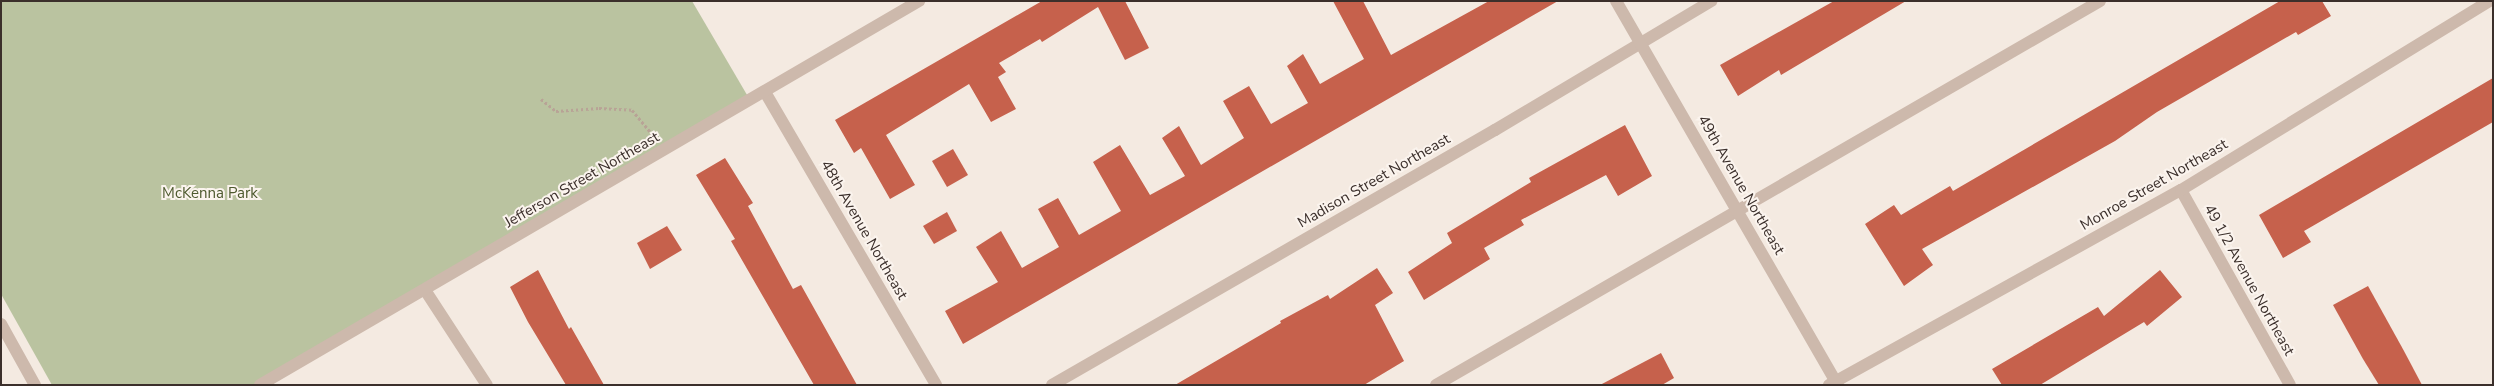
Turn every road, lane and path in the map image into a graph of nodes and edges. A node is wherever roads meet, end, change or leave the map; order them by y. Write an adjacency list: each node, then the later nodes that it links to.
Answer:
1 (919, 1): 7 (street, Jefferson Street Northeast)
2 (1616, 1): 6 (street, 49th Avenue Northeast)
3 (1711, 1): 6 (street, Madison Street Northeast)
4 (2100, 1): 11 (street)
5 (2489, 1): 10 (street, Monroe Street Northeast)
6 (1640, 43): 11 (street, 49th Avenue Northeast); 19 (street, Madison Street Northeast)
7 (765, 92): 9 (street, Jefferson Street Northeast); 18 (street, 48th Avenue Northeast)
8 (541, 99): 9 (path)
9 (665, 150): 12 (street, Jefferson Street Northeast)
10 (2181, 190): 14 (street, Monroe Street Northeast); 21 (street, 49 1/2 Avenue Northeast)
11 (1737, 212): 14 (street, 49th Avenue Northeast); 20 (street)
12 (424, 290): 16 (street, Jefferson Street Northeast); 17 (street)
13 (1, 324): 15 (street)
14 (1835, 383)
15 (35, 385)
16 (260, 385)
17 (487, 385)
18 (936, 385)
19 (1052, 385)
20 (1436, 385)
21 (2290, 385)

